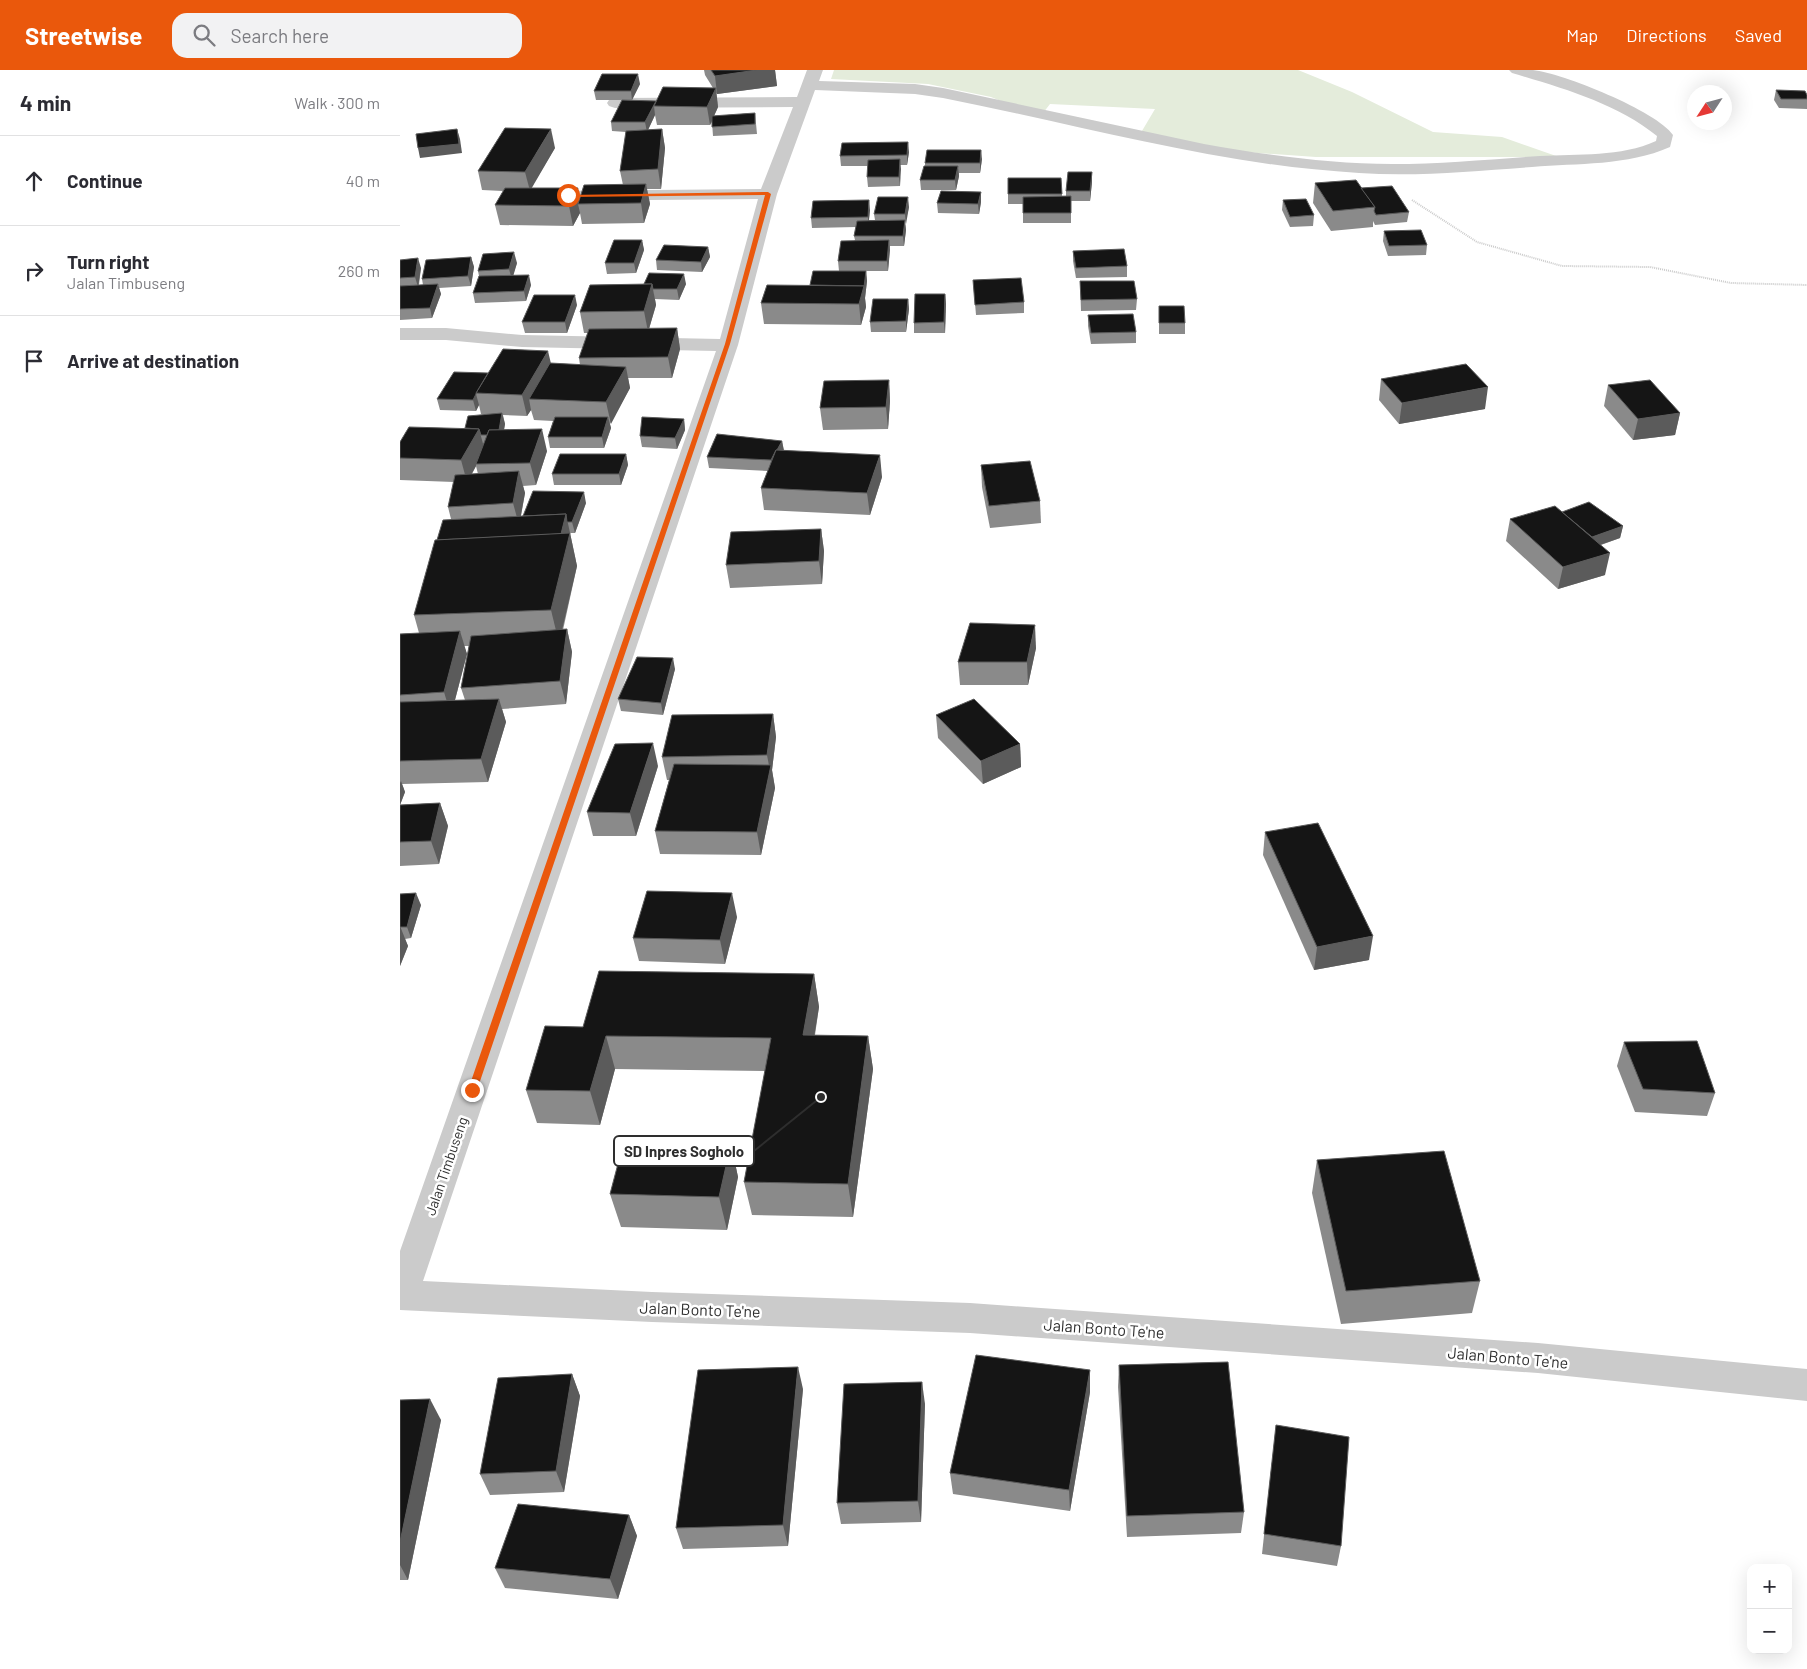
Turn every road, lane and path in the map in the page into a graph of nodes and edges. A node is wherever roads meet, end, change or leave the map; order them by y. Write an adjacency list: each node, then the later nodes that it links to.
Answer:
1 (1516, 70): 4 (street)
2 (809, 86): 3 (street); 4 (street); 5 (street, Jalan Timbuseng)
3 (615, 103)
4 (1372, 169): 7 (path)
5 (768, 194): 6 (street); 9 (street, Jalan Timbuseng)
6 (528, 196)
7 (1807, 285)
8 (400, 334): 9 (street)
9 (728, 344): 10 (street, Jalan Timbuseng)
10 (401, 1294): 11 (street, Jalan Bonto Te'ne)
11 (1807, 1385)

